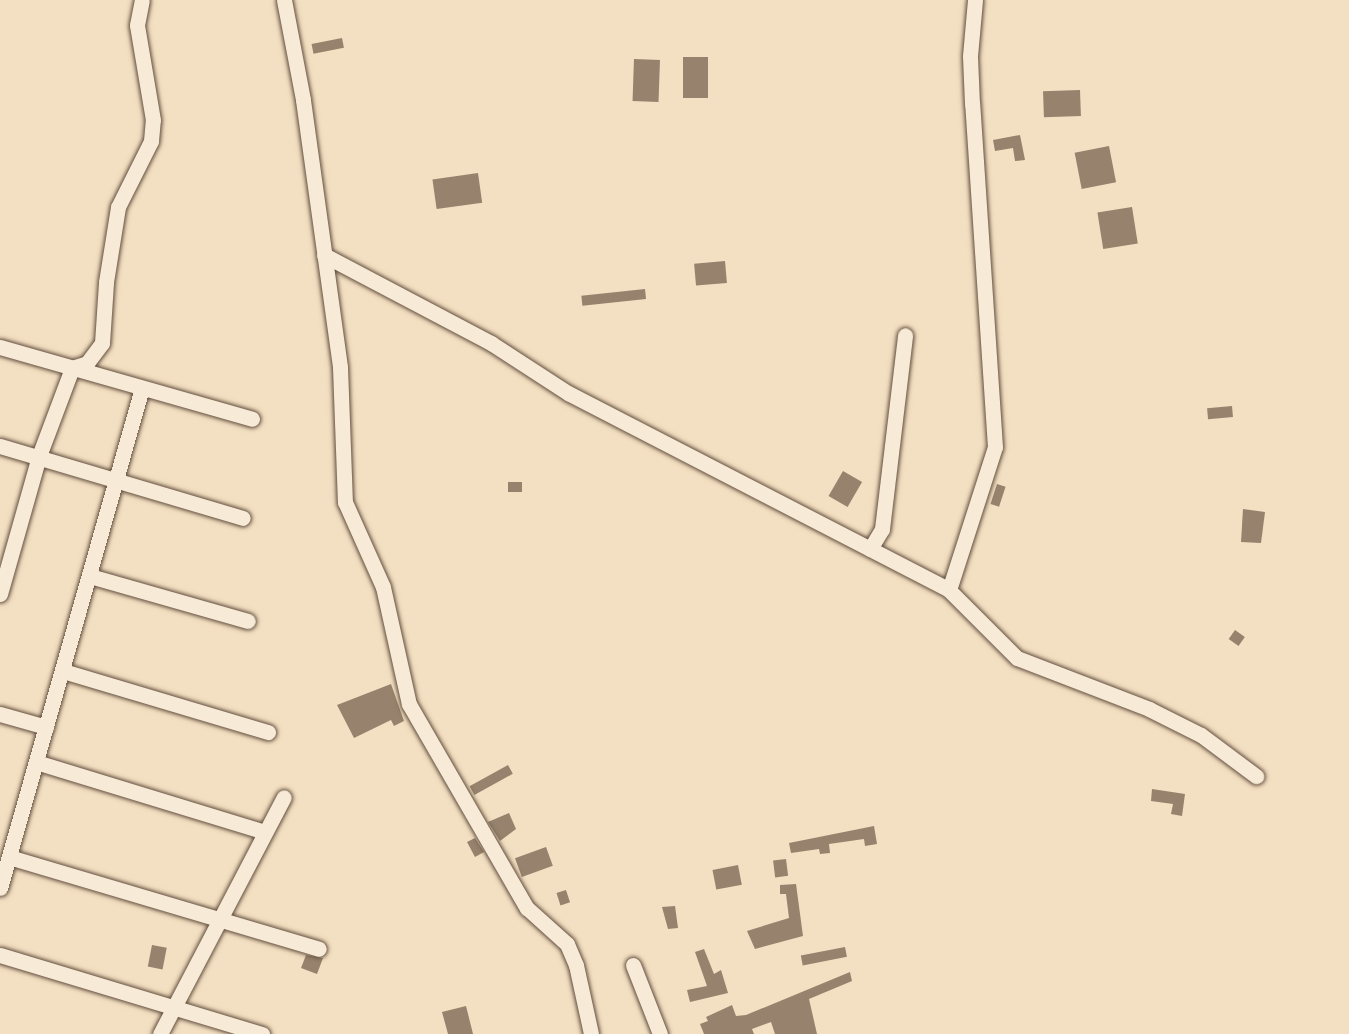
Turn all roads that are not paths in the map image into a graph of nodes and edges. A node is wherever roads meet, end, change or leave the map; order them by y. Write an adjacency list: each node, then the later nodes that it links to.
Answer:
1 (142, 0): 7 (street)
2 (284, 0): 4 (street)
3 (975, 0): 17 (street)
4 (324, 255): 14 (street); 37 (street)
5 (905, 335): 14 (street)
6 (0, 347): 7 (street)
7 (72, 368): 8 (street); 11 (street)
8 (142, 388): 9 (street); 12 (street)
9 (252, 419)
10 (0, 446): 11 (street)
11 (39, 456): 12 (street); 15 (street)
12 (118, 480): 13 (street); 16 (street)
13 (243, 518)
14 (870, 549): 17 (street)
15 (6, 550): 18 (street)
16 (90, 576): 19 (street); 20 (street)
17 (949, 590): 25 (street)
18 (0, 594)
19 (248, 621)
20 (63, 671): 22 (street); 23 (street)
21 (0, 714): 22 (street)
22 (46, 727): 24 (street)
23 (268, 732)
24 (36, 762): 27 (street); 28 (street)
25 (1256, 777)
26 (284, 796): 27 (street)
27 (265, 832): 30 (street)
28 (9, 857): 29 (street); 30 (street)
29 (0, 888)
30 (218, 922): 31 (street); 34 (street)
31 (319, 949)
32 (0, 955): 34 (street)
33 (633, 965): 38 (street)
34 (175, 1006): 35 (street); 36 (street)
35 (160, 1034)
36 (262, 1034)
37 (591, 1034)
38 (660, 1034)

